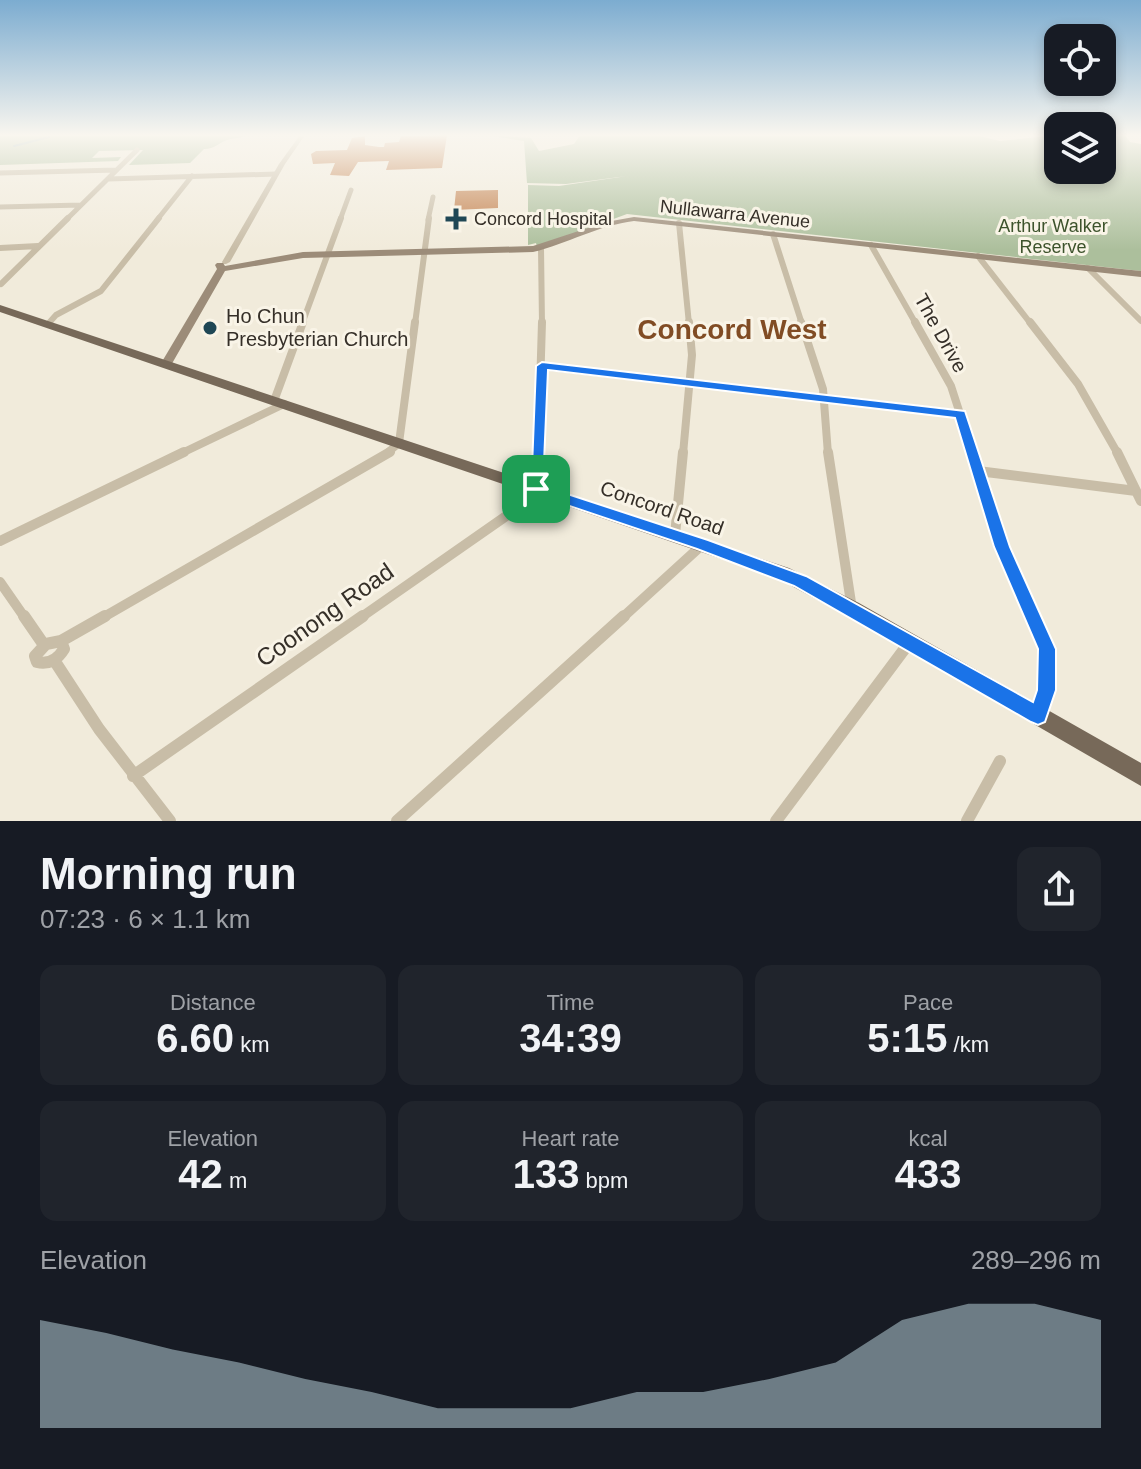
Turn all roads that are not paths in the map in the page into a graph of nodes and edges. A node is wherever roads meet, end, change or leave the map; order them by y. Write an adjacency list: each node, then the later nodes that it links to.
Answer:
1 (114, 173): 4 (street)
2 (276, 174): 3 (street); 18 (street)
3 (192, 176): 4 (street); 23 (street)
4 (108, 179): 7 (street)
5 (351, 190): 16 (street)
6 (433, 197): 15 (street)
7 (82, 205): 8 (street); 12 (street)
8 (0, 207)
9 (679, 223): 10 (main road, Nullawarra Avenue); 14 (main road, Nullawarra Avenue); 27 (street)
10 (773, 234): 11 (main road, Nullawarra Avenue); 28 (street)
11 (871, 245): 17 (main road, Nullawarra Avenue); 30 (street, The Drive)
12 (39, 246): 13 (street); 21 (street)
13 (0, 248)
14 (541, 248): 15 (main road, Nullawarra Avenue); 26 (street)
15 (425, 251): 16 (main road, Nullawarra Avenue); 31 (street)
16 (327, 254): 18 (main road, Nullawarra Avenue); 29 (street)
17 (978, 256): 19 (main road, Nullawarra Avenue); 34 (street)
18 (227, 265): 25 (main road)
19 (1088, 268): 20 (main road, Nullawarra Avenue); 24 (street)
20 (1141, 274)
21 (1, 284)
22 (0, 308): 23 (main road, Concord Road)
23 (52, 320): 25 (main road, Concord Road)
24 (1141, 321)
25 (166, 365): 29 (main road, Concord Road)
26 (542, 366): 27 (street); 33 (street)
27 (690, 382): 28 (street); 36 (street)
28 (824, 398): 30 (street); 40 (street)
29 (279, 403): 31 (main road, Concord Road); 37 (street)
30 (961, 414): 32 (street, The Drive)
31 (399, 443): 33 (main road, Concord Road); 41 (street)
32 (978, 471): 34 (street); 45 (street, The Drive)
33 (539, 490): 36 (main road, Concord Road); 48 (street, Coonong Road)
34 (1138, 491): 35 (street)
35 (1141, 501)
36 (675, 535): 38 (main road, Concord Road)
37 (0, 541)
38 (703, 544): 40 (main road, Concord Road); 50 (street)
39 (0, 582): 43 (street)
40 (852, 609): 42 (main road, Concord Road)
41 (61, 641): 43 (street); 44 (street)
42 (909, 642): 45 (main road, Concord Road); 51 (street)
43 (44, 645): 44 (street)
44 (54, 660): 48 (street)
45 (1038, 716): 47 (main road, Concord Road)
46 (1000, 761): 52 (street)
47 (1141, 775)
48 (133, 776): 49 (street)
49 (170, 821)
50 (397, 821)
51 (776, 821)
52 (967, 821)

